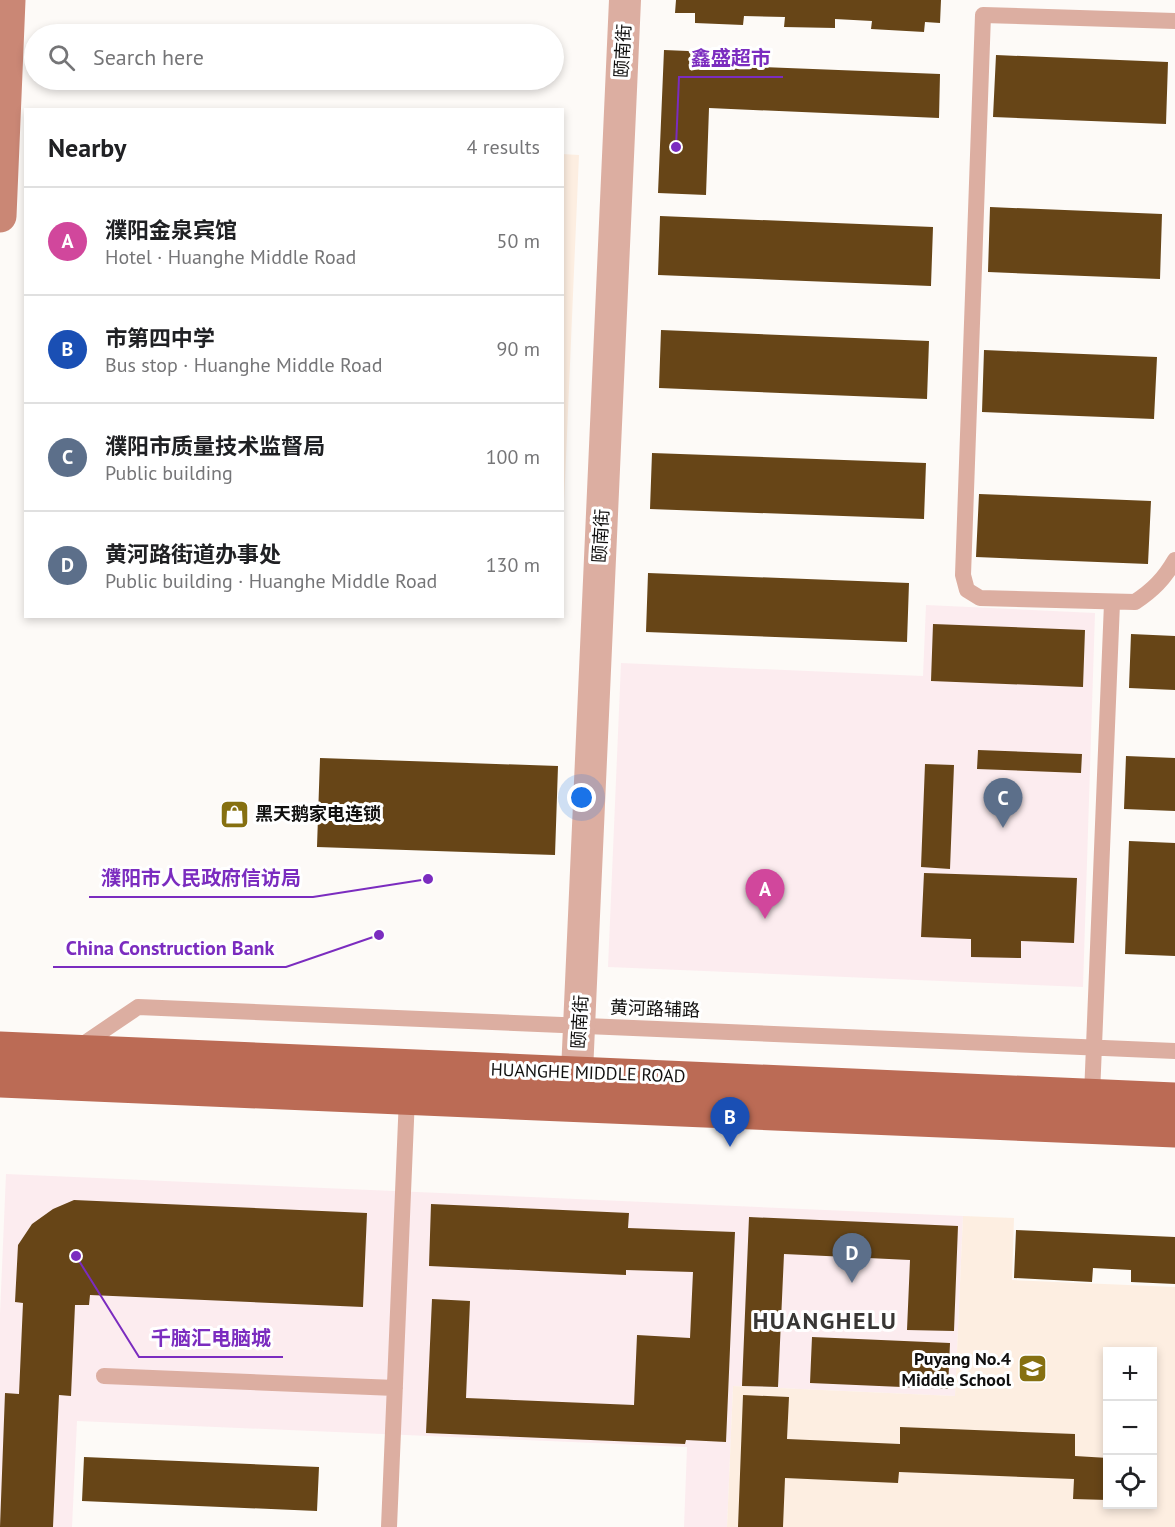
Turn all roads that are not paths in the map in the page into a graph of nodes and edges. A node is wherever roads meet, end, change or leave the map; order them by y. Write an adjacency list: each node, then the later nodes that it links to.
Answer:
1 (9, 0): 4 (street)
2 (625, 0): 7 (street, 颐南街)
3 (1175, 21): 6 (lane)
4 (0, 216)
5 (1175, 560): 6 (lane)
6 (1112, 603): 8 (lane)
7 (580, 1025): 8 (lane, 黄河路辅路); 11 (lane, 黄河路辅路); 12 (street, 颐南街)
8 (1094, 1047): 10 (lane, 黄河路辅路); 14 (lane)
9 (0, 1048): 11 (main road, HUANGHE MIDDLE ROAD)
10 (1175, 1050)
11 (75, 1051): 12 (main road, HUANGHE MIDDLE ROAD)
12 (578, 1072): 14 (main road, HUANGHE MIDDLE ROAD)
13 (0, 1081): 15 (main road, HUANGHE MIDDLE ROAD)
14 (1092, 1095): 16 (main road, HUANGHE MIDDLE ROAD)
15 (407, 1097): 17 (main road, HUANGHE MIDDLE ROAD); 19 (lane)
16 (1175, 1099)
17 (1175, 1131)
18 (105, 1376): 19 (lane)
19 (395, 1388): 20 (lane)
20 (389, 1527)

